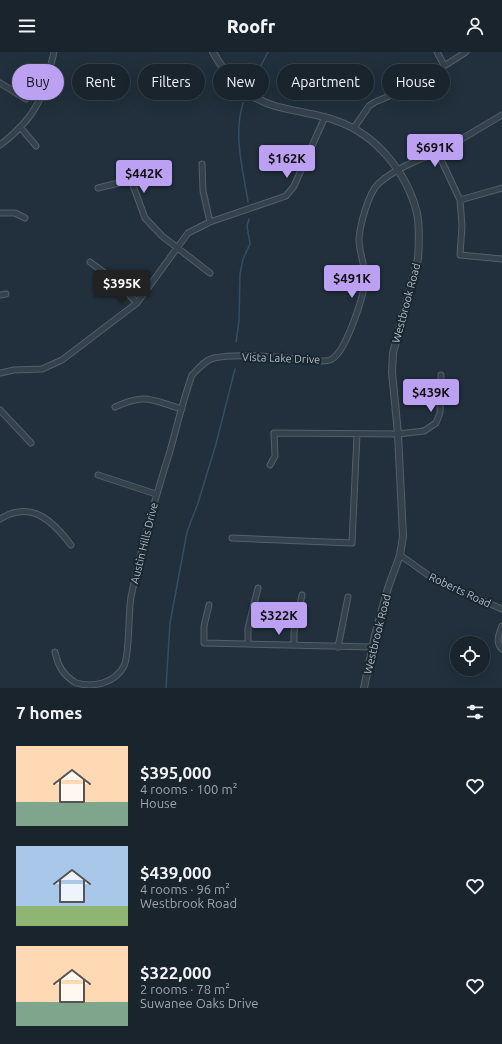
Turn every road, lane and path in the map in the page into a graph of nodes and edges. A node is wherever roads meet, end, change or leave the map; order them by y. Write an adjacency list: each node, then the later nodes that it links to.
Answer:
1 (54, 52): 12 (street)
2 (213, 52): 11 (street, Westbrook Road)
3 (437, 52): 5 (street)
4 (466, 52): 6 (street)
5 (443, 64)
6 (446, 64)
7 (0, 83): 8 (street)
8 (12, 90)
9 (382, 99): 13 (street)
10 (502, 115): 16 (street, Vista Lake Drive)
11 (325, 117): 13 (street, Westbrook Road); 24 (street)
12 (21, 128): 14 (street); 15 (street)
13 (354, 128): 18 (street, Westbrook Road)
14 (0, 145)
15 (36, 146)
16 (438, 153): 18 (street, Vista Lake Drive); 21 (street)
17 (202, 164): 24 (street)
18 (398, 171): 32 (street, Vista Lake Drive); 39 (street, Westbrook Road)
19 (98, 188): 25 (street)
20 (502, 188): 21 (street)
21 (460, 200): 26 (street)
22 (0, 213): 23 (street)
23 (25, 218)
24 (210, 222): 25 (street)
25 (178, 248): 28 (street); 31 (street)
26 (502, 259)
27 (90, 262): 31 (street)
28 (210, 273)
29 (6, 294): 30 (street)
30 (0, 295)
31 (137, 303): 33 (street)
32 (234, 357): 36 (street, Austin Hills Drive)
33 (0, 373)
34 (441, 375): 39 (street)
35 (115, 407): 36 (street)
36 (182, 409): 43 (street, Austin Hills Drive)
37 (0, 410): 40 (street)
38 (357, 434): 39 (street); 41 (street); 45 (street)
39 (398, 434): 47 (street, Westbrook Road)
40 (31, 443)
41 (270, 465)
42 (98, 475): 43 (street)
43 (156, 494): 60 (street, Austin Hills Drive)
44 (0, 519): 46 (street)
45 (232, 538)
46 (71, 545)
47 (400, 555): 52 (street, Roberts Road); 57 (street, Westbrook Road)
48 (258, 588): 54 (street)
49 (302, 595): 55 (street)
50 (348, 598): 56 (street)
51 (208, 605): 54 (street)
52 (502, 609)
53 (502, 626): 58 (street)
54 (248, 644): 55 (street)
55 (294, 645): 56 (street)
56 (338, 646): 57 (street)
57 (372, 647): 61 (street, Westbrook Road)
58 (502, 649)
59 (55, 652): 60 (street, Austin Hills Drive)
60 (101, 687)
61 (364, 688)

